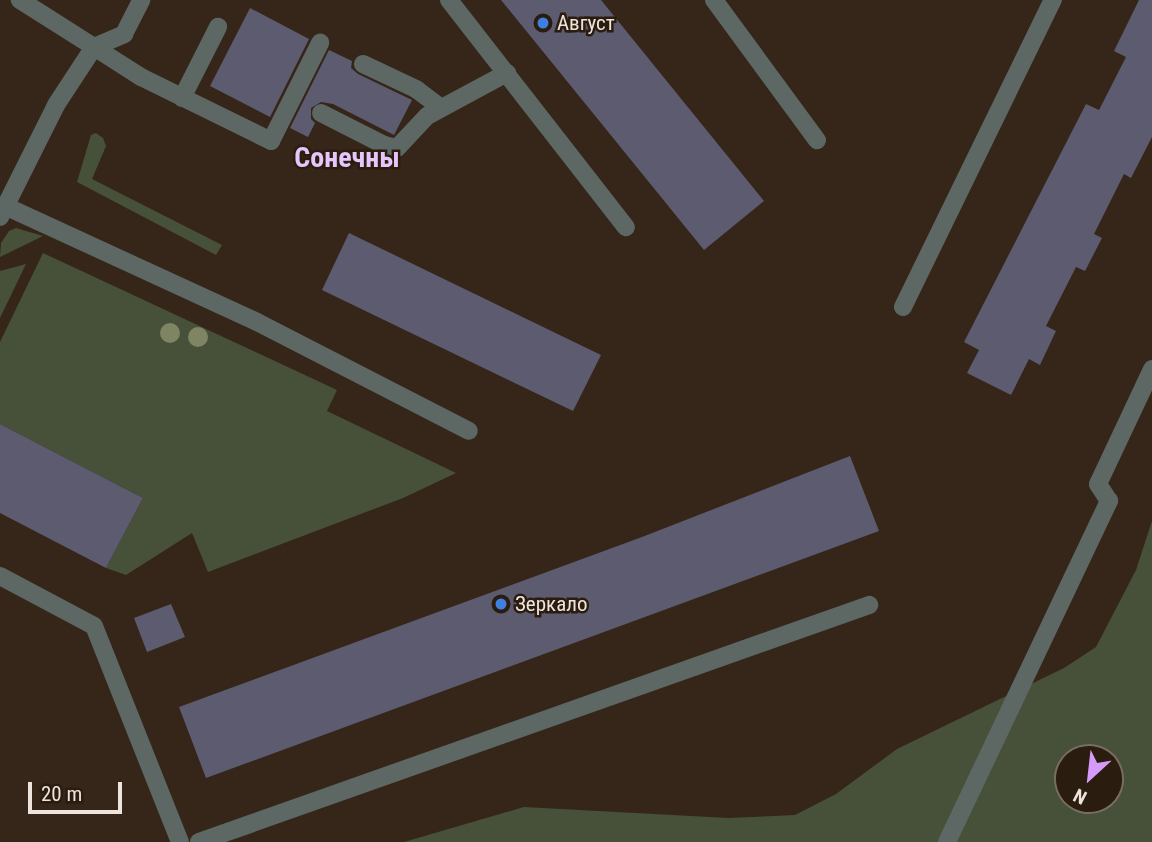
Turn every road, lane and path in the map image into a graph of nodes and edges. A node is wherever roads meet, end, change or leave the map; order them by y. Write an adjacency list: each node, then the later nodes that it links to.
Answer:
1 (20, 0): 8 (street)
2 (141, 0): 8 (street)
3 (449, 0): 10 (street)
4 (714, 0): 14 (street)
5 (1054, 0): 17 (street)
6 (218, 27): 11 (street)
7 (320, 43): 11 (street)
8 (94, 47): 11 (street); 15 (street)
9 (363, 64): 12 (street)
10 (507, 73): 12 (street); 16 (street)
11 (182, 98)
12 (441, 108): 13 (street)
13 (321, 113)
14 (817, 140)
15 (3, 212): 19 (street)
16 (626, 227)
17 (903, 307)
18 (1152, 369): 22 (street)
19 (469, 431)
20 (0, 576): 23 (street)
21 (869, 605): 24 (street)
22 (952, 840)
23 (180, 842)
24 (199, 842)

